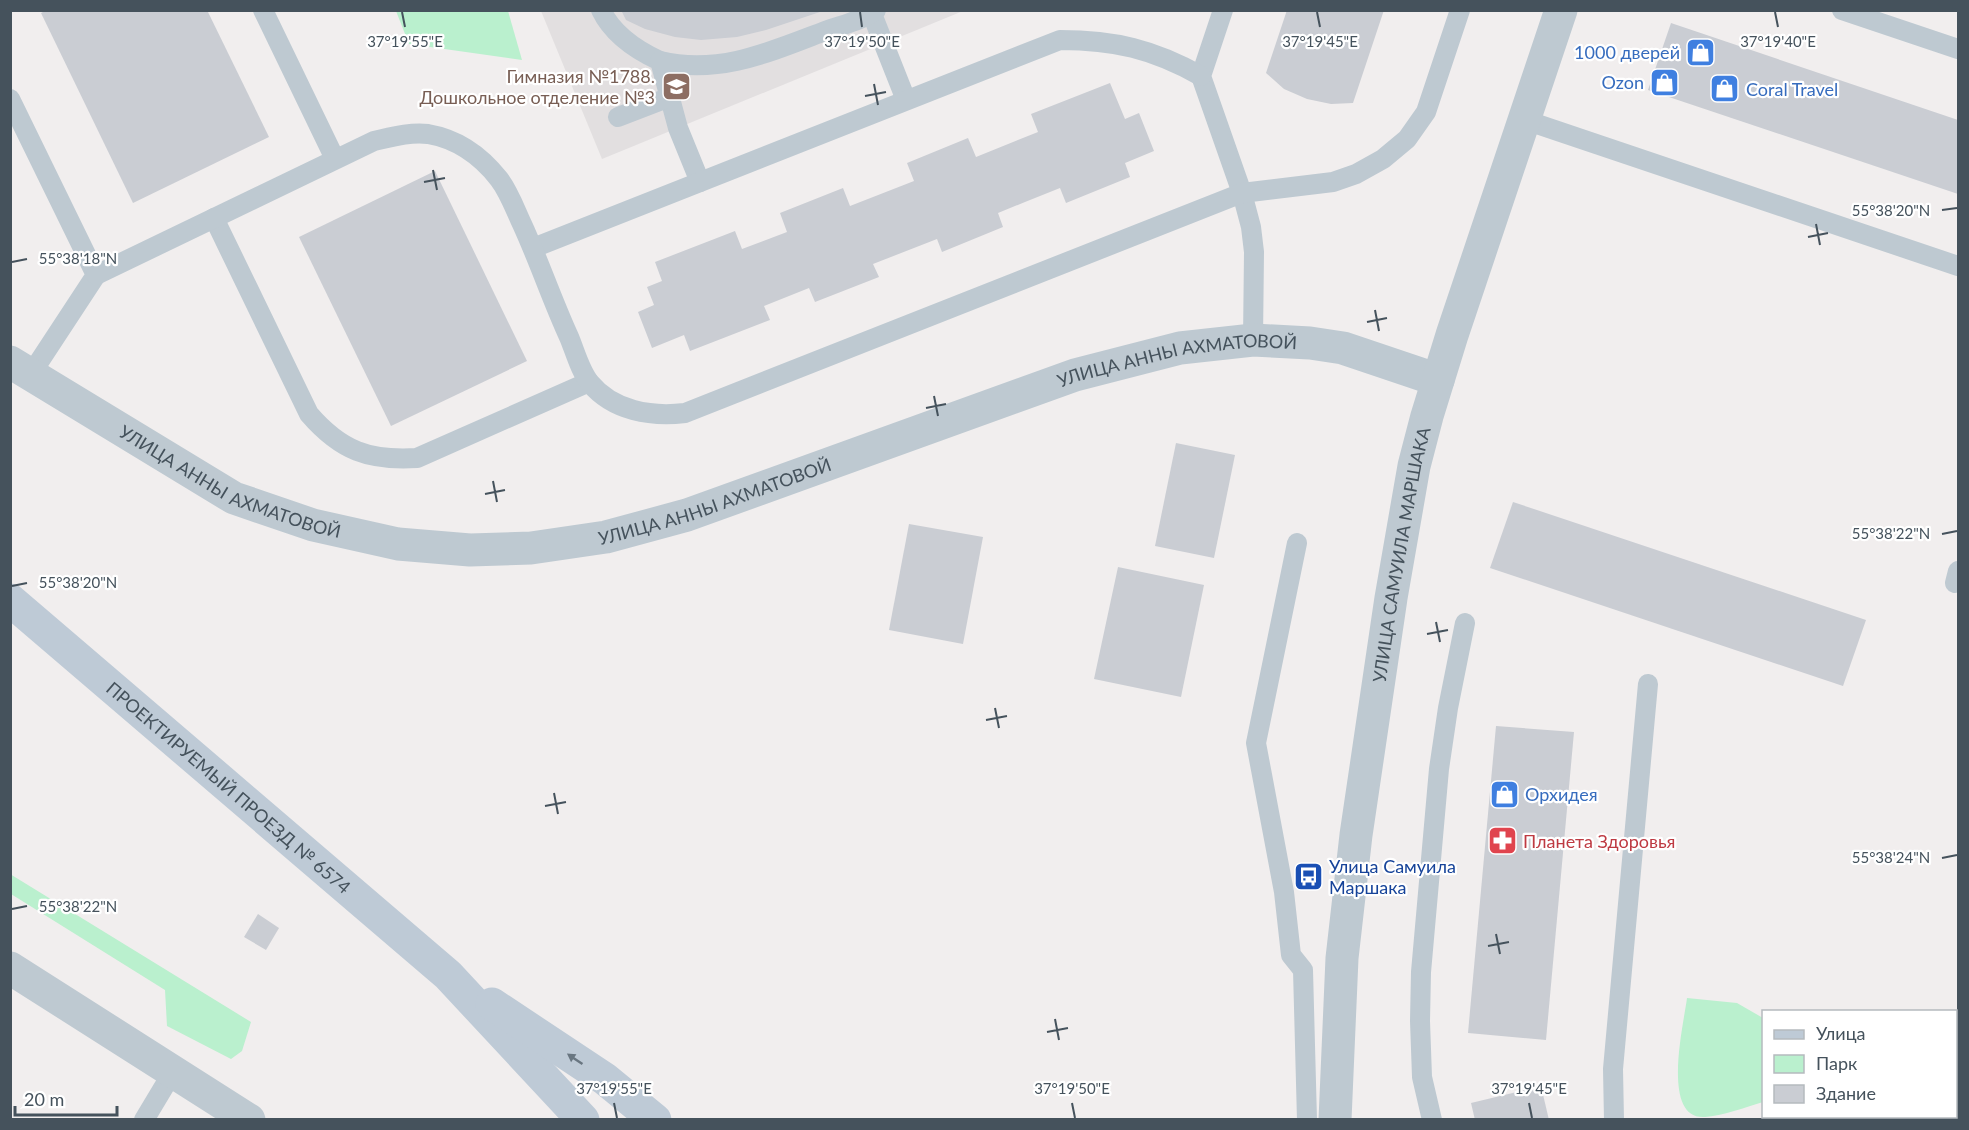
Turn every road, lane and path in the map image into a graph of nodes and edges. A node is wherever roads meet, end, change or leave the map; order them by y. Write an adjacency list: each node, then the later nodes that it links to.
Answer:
1 (263, 10): 16 (lane)
2 (601, 10): 9 (lane)
3 (1223, 10): 10 (lane)
4 (1460, 10): 18 (lane)
5 (1561, 10): 15 (street, УЛИЦА САМУИЛА МАРШАКА)
6 (874, 12): 9 (lane); 13 (lane)
7 (1853, 12): 8 (lane)
8 (1959, 50)
9 (660, 61): 11 (lane)
10 (1201, 76): 13 (lane); 18 (lane)
11 (670, 97): 14 (lane); 17 (lane)
12 (10, 99): 22 (lane)
13 (906, 100): 17 (lane)
14 (618, 117)
15 (1525, 120): 21 (lane); 25 (street, УЛИЦА САМУИЛА МАРШАКА)
16 (335, 159): 19 (lane); 20 (lane)
17 (700, 182): 20 (lane)
18 (1242, 193): 23 (lane); 26 (lane)
19 (214, 218): 22 (lane); 26 (lane)
20 (533, 248): 26 (lane)
21 (1959, 266)
22 (96, 275): 24 (lane)
23 (1253, 340): 24 (street, УЛИЦА АННЫ АХМАТОВОЙ); 25 (street, УЛИЦА АННЫ АХМАТОВОЙ)
24 (21, 368)
25 (1438, 380): 39 (street, УЛИЦА САМУИЛА МАРШАКА)
26 (589, 382)
27 (1297, 543): 38 (lane)
28 (10, 600): 32 (main road, ПРОЕКТИРУЕМЫЙ ПРОЕЗД № 6574)
29 (1465, 622): 40 (lane)
30 (1648, 684): 41 (lane)
31 (10, 968): 33 (street)
32 (448, 975): 36 (main road, ПРОЕКТИРУЕМЫЙ ПРОЕЗД № 6574); 37 (main road, ПРОЕКТИРУЕМЫЙ ПРОЕЗД № 6574, one-way to 32)
33 (174, 1070): 34 (lane); 35 (street)
34 (144, 1119)
35 (249, 1119)
36 (583, 1119)
37 (655, 1119)
38 (1307, 1119)
39 (1335, 1119)
40 (1432, 1119)
41 (1614, 1119)

